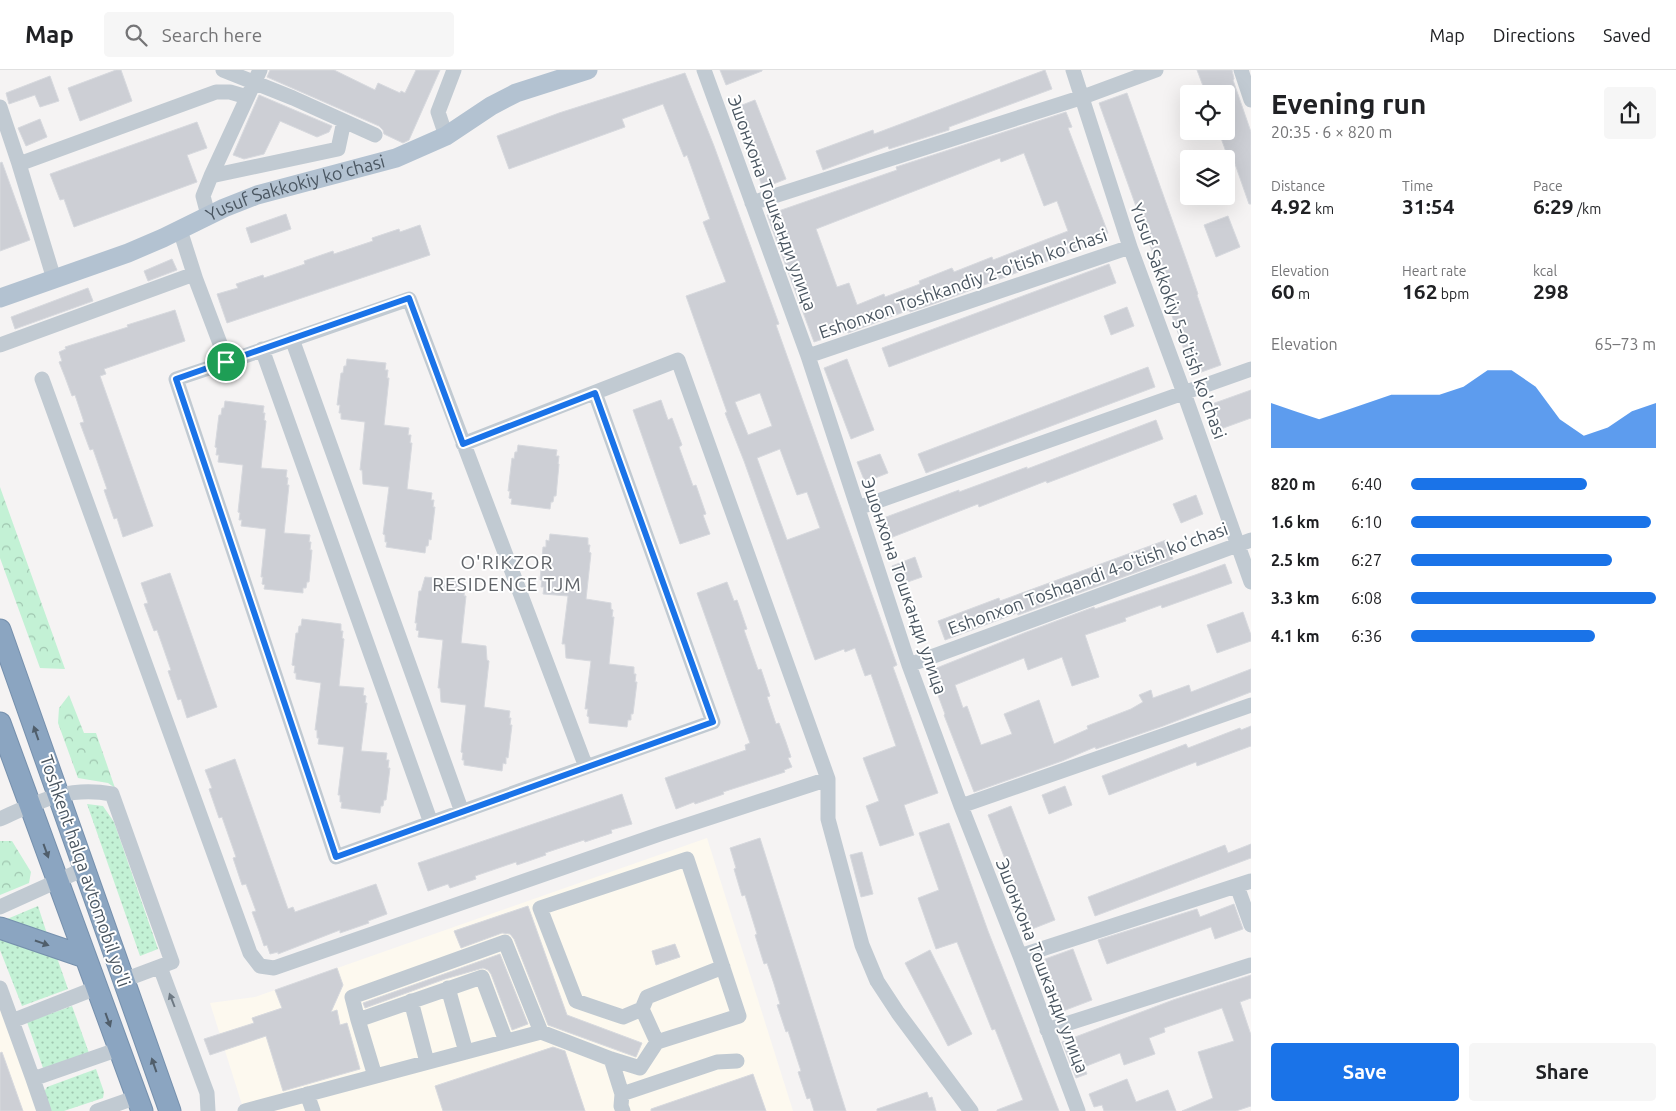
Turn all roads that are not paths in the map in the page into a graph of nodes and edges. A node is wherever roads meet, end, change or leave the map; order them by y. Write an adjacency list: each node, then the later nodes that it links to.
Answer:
1 (222, 70): 8 (street)
2 (454, 70): 15 (street)
3 (588, 70): 15 (main road, Yusuf Sakkokiy ko'chasi)
4 (704, 70): 20 (street, Эшонхона Тошканди улица)
5 (1074, 70): 10 (street, Yusuf Sakkokiy 5-o'tish ko'chasi)
6 (1156, 70): 10 (street)
7 (1240, 70): 11 (street)
8 (257, 76): 9 (street); 13 (street)
9 (248, 97): 17 (street); 19 (street)
10 (1083, 97): 20 (street); 23 (street, Yusuf Sakkokiy 5-o'tish ko'chasi)
11 (1251, 100)
12 (0, 107): 17 (street)
13 (344, 121): 14 (street); 16 (street)
14 (375, 134)
15 (446, 136): 18 (main road, Yusuf Sakkokiy ko'chasi)
16 (338, 149): 18 (street); 19 (street)
17 (19, 164): 25 (street)
18 (342, 171): 21 (main road, Yusuf Sakkokiy ko'chasi)
19 (211, 176): 21 (street)
20 (752, 204): 30 (street, Эшонхона Тошканди улица)
21 (208, 215): 22 (main road, Yusuf Sakkokiy ko'chasi)
22 (180, 230): 24 (street); 25 (main road, Yusuf Sakkokiy ko'chasi)
23 (1130, 247): 30 (street, Eshonxon Toshkandiy 2-o'tish ko'chasi); 35 (street, Yusuf Sakkokiy 5-o'tish ko'chasi)
24 (194, 274): 28 (street); 31 (street)
25 (54, 279): 26 (main road, Yusuf Sakkokiy ko'chasi)
26 (0, 298)
27 (292, 339): 29 (street); 36 (street); 49 (street)
28 (0, 345)
29 (262, 349): 31 (street); 51 (street)
30 (808, 356): 37 (street, Эшонхона Тошканди улица)
31 (226, 362): 51 (street)
32 (1251, 369): 35 (street)
33 (42, 379): 45 (street)
34 (595, 393): 36 (street); 44 (street); 45 (street)
35 (1184, 393): 37 (street); 38 (street, Yusuf Sakkokiy 5-o'tish ko'chasi)
36 (463, 444): 44 (street)
37 (858, 508): 41 (street, Эшонхона Тошканди улица)
38 (1244, 542): 39 (street, Yusuf Sakkokiy 5-o'tish ko'chasi); 41 (street, Eshonxon Toshqandi 4-o'tish ko'chasi)
39 (1251, 582)
40 (0, 630): 46 (highway, Toshkent halqa avtomobil yo'li, one-way to 40)
41 (909, 665): 48 (street, Эшонхона Тошканди улица)
42 (1251, 705): 48 (street)
43 (0, 722): 47 (highway, Toshkent halqa avtomobil yo'li)
44 (586, 767): 49 (street)
45 (828, 779): 91 (street)
46 (58, 796): 47 (street); 52 (highway, Toshkent halqa avtomobil yo'li); 61 (street)
47 (30, 805): 50 (street); 53 (highway, Toshkent halqa avtomobil yo'li, one-way to 53)
48 (961, 806): 58 (street, Эшонхона Тошканди улица)
49 (462, 812): 51 (street)
50 (0, 819)
51 (431, 823)
52 (84, 869): 53 (street); 63 (highway, Toshkent halqa avtomobil yo'li)
53 (57, 881): 55 (street); 59 (highway, Toshkent halqa avtomobil yo'li)
54 (1244, 884): 56 (street); 58 (street)
55 (0, 907)
56 (1251, 925)
57 (0, 928): 59 (highway, one-way to 59)
58 (1020, 956): 71 (street, Эшонхона Тошканди улица)
59 (85, 957): 65 (highway, Toshkent halqa avtomobil yo'li)
60 (1251, 965): 71 (street)
61 (160, 967): 63 (street); 88 (street, one-way to 61)
62 (723, 967): 68 (street); 68 (street); 74 (street)
63 (124, 980): 87 (highway, Toshkent halqa avtomobil yo'li, one-way to 63)
64 (0, 988): 70 (street)
65 (96, 988): 70 (street); 75 (highway, Toshkent halqa avtomobil yo'li, one-way to 75)
66 (448, 988): 67 (street); 73 (street); 76 (street)
67 (411, 1002): 69 (street); 79 (street)
68 (642, 1009): 74 (street)
69 (358, 1020): 72 (street); 80 (street)
70 (12, 1021): 81 (street)
71 (1046, 1030): 92 (street, Эшонхона Тошканди улица)
72 (541, 1032): 73 (street); 77 (street)
73 (506, 1041): 76 (street)
74 (657, 1042): 77 (street)
75 (119, 1049): 81 (street); 83 (highway, Toshkent halqa avtomobil yo'li)
76 (466, 1052): 79 (street)
77 (611, 1059): 82 (street)
78 (737, 1061): 82 (street)
79 (428, 1062): 80 (street)
80 (375, 1076): 84 (street)
81 (33, 1080): 85 (street)
82 (622, 1094): 90 (street)
83 (139, 1104): 86 (street)
84 (308, 1106): 89 (street)
85 (44, 1111)
86 (97, 1111)
87 (170, 1111)
88 (208, 1111)
89 (245, 1111)
90 (623, 1111)
91 (971, 1111)
92 (1078, 1111)

